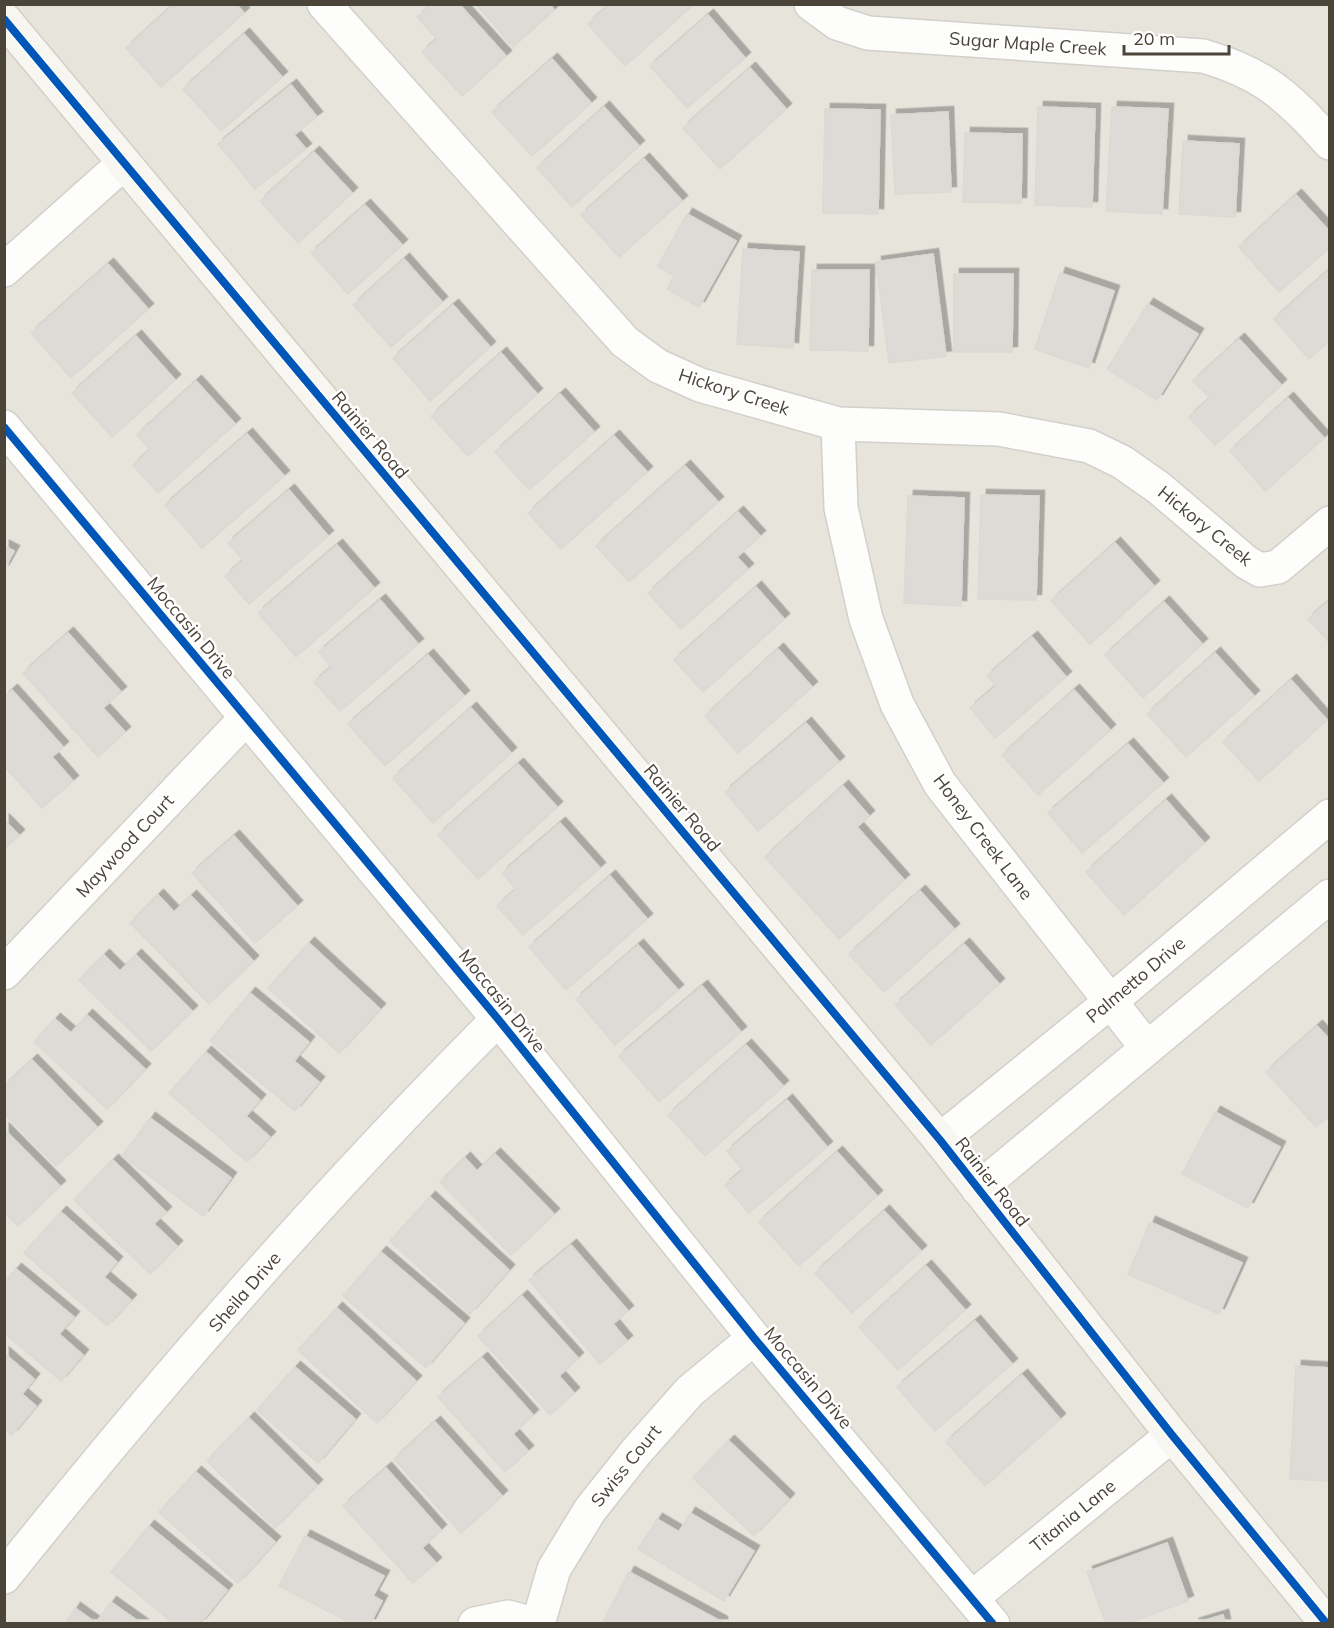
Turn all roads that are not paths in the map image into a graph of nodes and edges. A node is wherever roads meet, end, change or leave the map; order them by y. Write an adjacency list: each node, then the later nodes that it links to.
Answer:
1 (812, 4): 4 (street, Sugar Maple Creek)
2 (335, 9): 7 (street, Hickory Creek)
3 (4, 19): 5 (street, Rainier Road)
4 (1329, 143)
5 (124, 163): 6 (street); 17 (street, Rainier Road)
6 (4, 270)
7 (838, 424): 9 (street, Hickory Creek); 14 (street, Honey Creek Lane)
8 (4, 427): 10 (street, Moccasin Drive)
9 (1329, 523)
10 (246, 718): 13 (street, Maywood Court); 15 (street, Moccasin Drive)
11 (1329, 816): 14 (street, Palmetto Drive)
12 (1329, 896): 16 (street)
13 (4, 973)
14 (1110, 1002): 16 (street, Honey Creek Lane); 17 (street, Palmetto Drive)
15 (498, 1019): 19 (street, Moccasin Drive); 21 (street, Sheila Drive)
16 (1147, 1048): 18 (street)
17 (940, 1140): 18 (street, Rainier Road)
18 (978, 1189): 20 (street, Rainier Road)
19 (754, 1338): 22 (street, Moccasin Drive); 25 (street, Swiss Court)
20 (1172, 1435): 22 (street, Titania Lane); 27 (street, Rainier Road)
21 (4, 1577)
22 (973, 1597): 26 (street, Moccasin Drive)
23 (476, 1623): 24 (street)
24 (533, 1623)
25 (538, 1623)
26 (993, 1623)
27 (1327, 1623)

